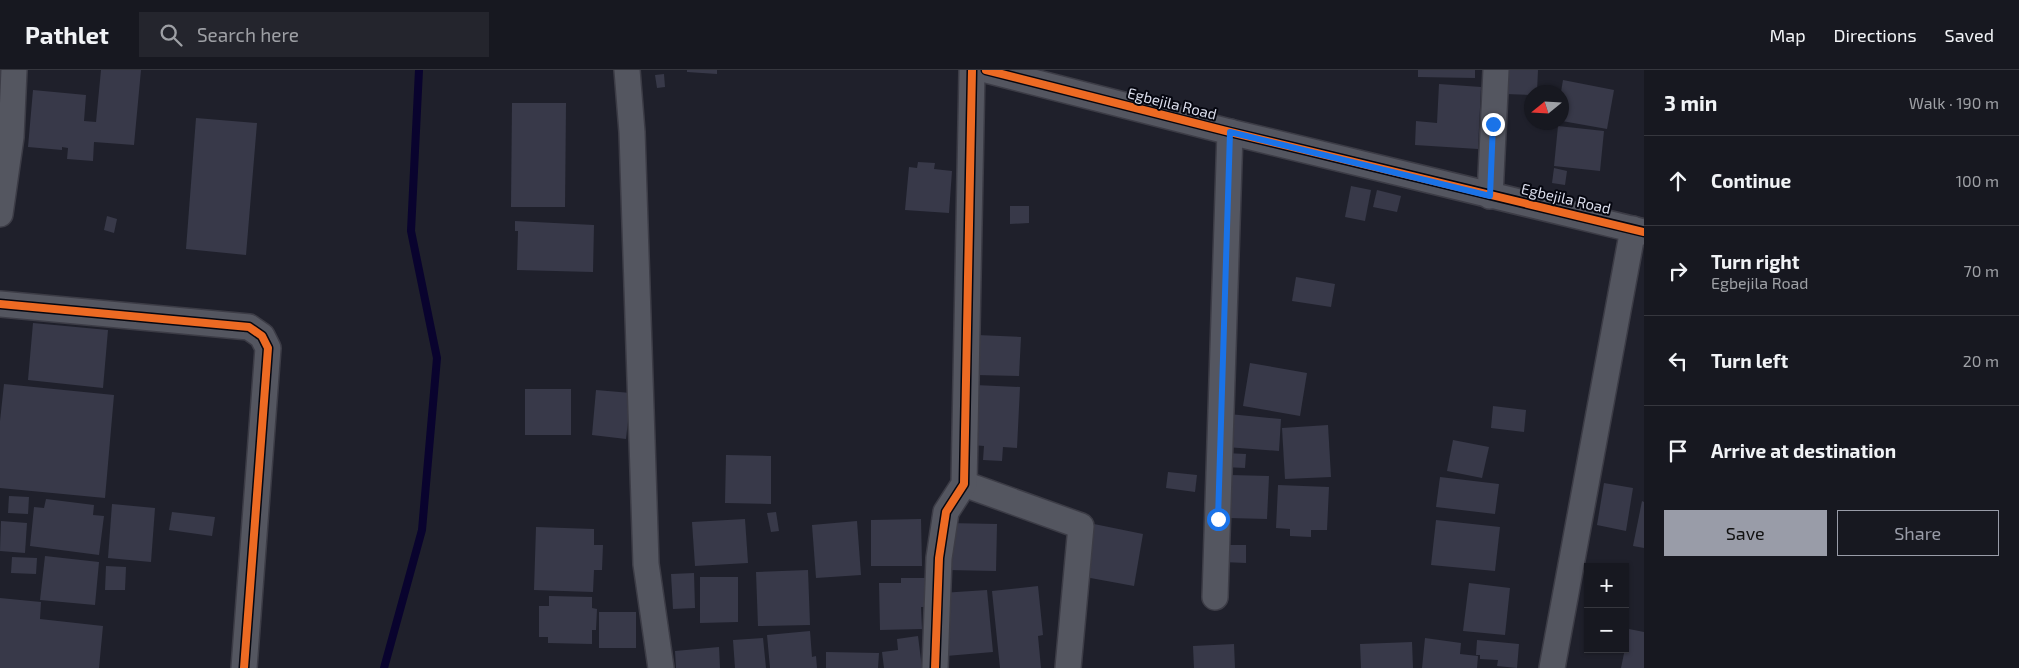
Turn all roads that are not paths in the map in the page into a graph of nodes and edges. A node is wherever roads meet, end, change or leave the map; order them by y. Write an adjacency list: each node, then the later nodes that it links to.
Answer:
1 (14, 70): 9 (street)
2 (626, 70): 15 (street)
3 (972, 70): 12 (street)
4 (986, 70): 6 (street, Egbejila Road)
5 (1496, 70): 8 (street)
6 (1069, 81): 7 (street, Egbejila Road)
7 (1230, 132): 8 (street, Egbejila Road); 13 (street)
8 (1490, 196): 10 (street, Egbejila Road)
9 (0, 214)
10 (1639, 230): 18 (street)
11 (0, 304): 14 (street)
12 (964, 484): 16 (street); 17 (street)
13 (1215, 596)
14 (244, 668)
15 (661, 668)
16 (935, 668)
17 (1068, 668)
18 (1552, 668)

